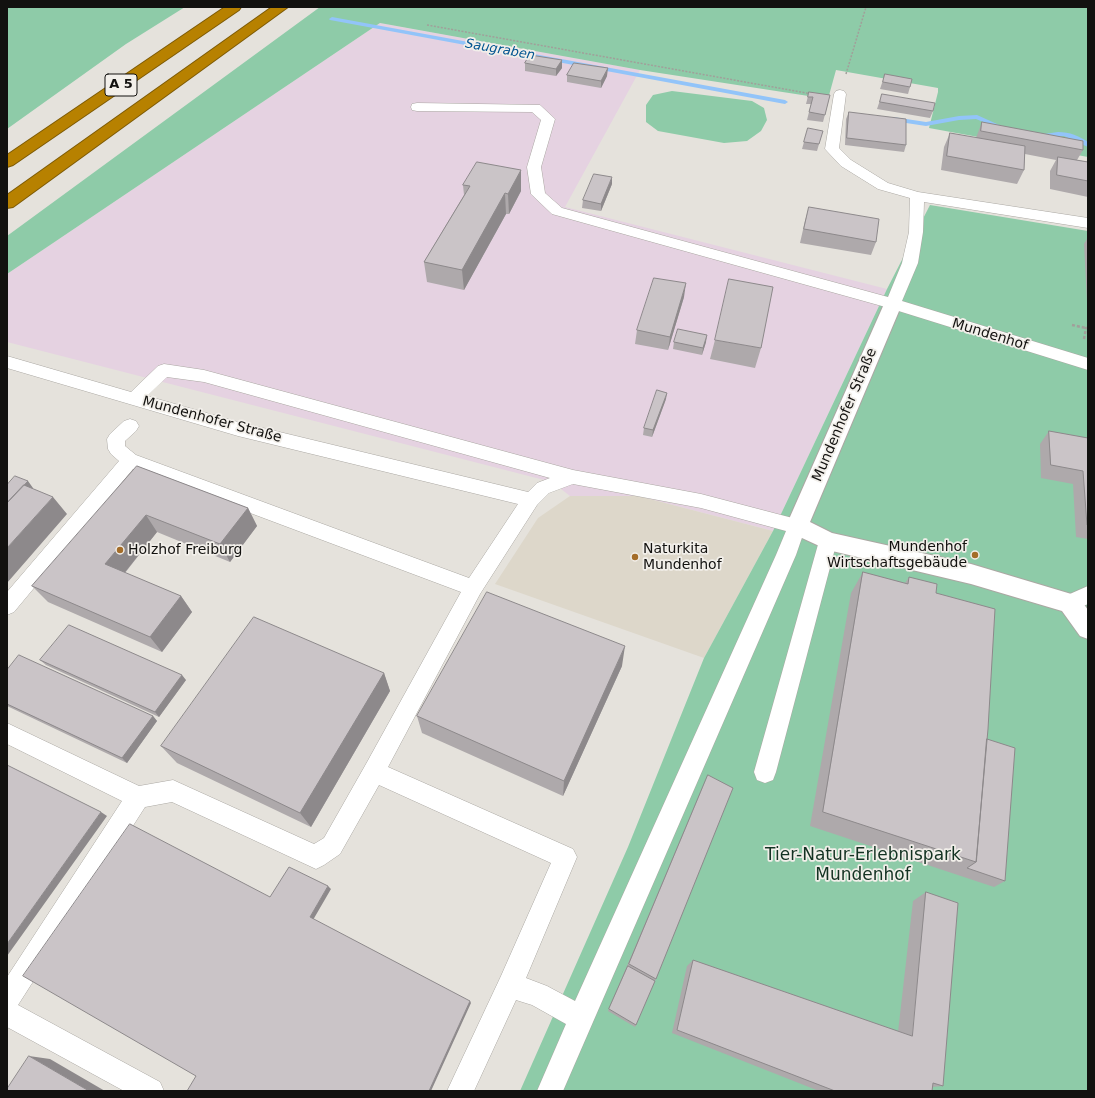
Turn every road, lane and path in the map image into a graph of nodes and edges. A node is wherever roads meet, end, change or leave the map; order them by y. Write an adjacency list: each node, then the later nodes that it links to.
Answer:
1 (234, 7): 7 (highway, A 5)
2 (280, 7): 9 (highway, A 5)
3 (866, 7): 5 (path)
4 (427, 25): 5 (path)
5 (839, 96): 8 (lane)
6 (417, 106): 11 (lane, Mundenhof)
7 (7, 162)
8 (917, 196): 10 (lane); 11 (lane)
9 (7, 203)
10 (1088, 223)
11 (892, 304): 15 (lane, Mundenhof); 21 (street, Mundenhofer Straße)
12 (1072, 325): 13 (path)
13 (1086, 328)
14 (7, 362): 16 (lane)
15 (1088, 364)
16 (134, 399): 19 (lane, Mundenhofer Straße); 20 (lane, Mundenhofer Straße)
17 (130, 426): 18 (lane)
18 (130, 460): 23 (lane); 25 (lane)
19 (573, 477): 20 (lane); 21 (lane, Mundenhofer Straße)
20 (531, 500): 23 (lane)
21 (797, 526): 22 (street, Mundenhofer Straße); 34 (lane)
22 (828, 541): 24 (street, Mundenhofer Straße); 29 (lane)
23 (472, 588): 28 (lane)
24 (1079, 599): 26 (street, Mundenhofer Straße)
25 (7, 606)
26 (1088, 629)
27 (7, 733): 30 (lane)
28 (374, 772): 30 (lane); 31 (lane)
29 (765, 772)
30 (138, 797): 32 (lane)
31 (510, 985): 34 (lane); 36 (lane)
32 (7, 999)
33 (7, 1013): 35 (lane)
34 (581, 1018): 37 (lane)
35 (151, 1091)
36 (460, 1091)
37 (550, 1091)

